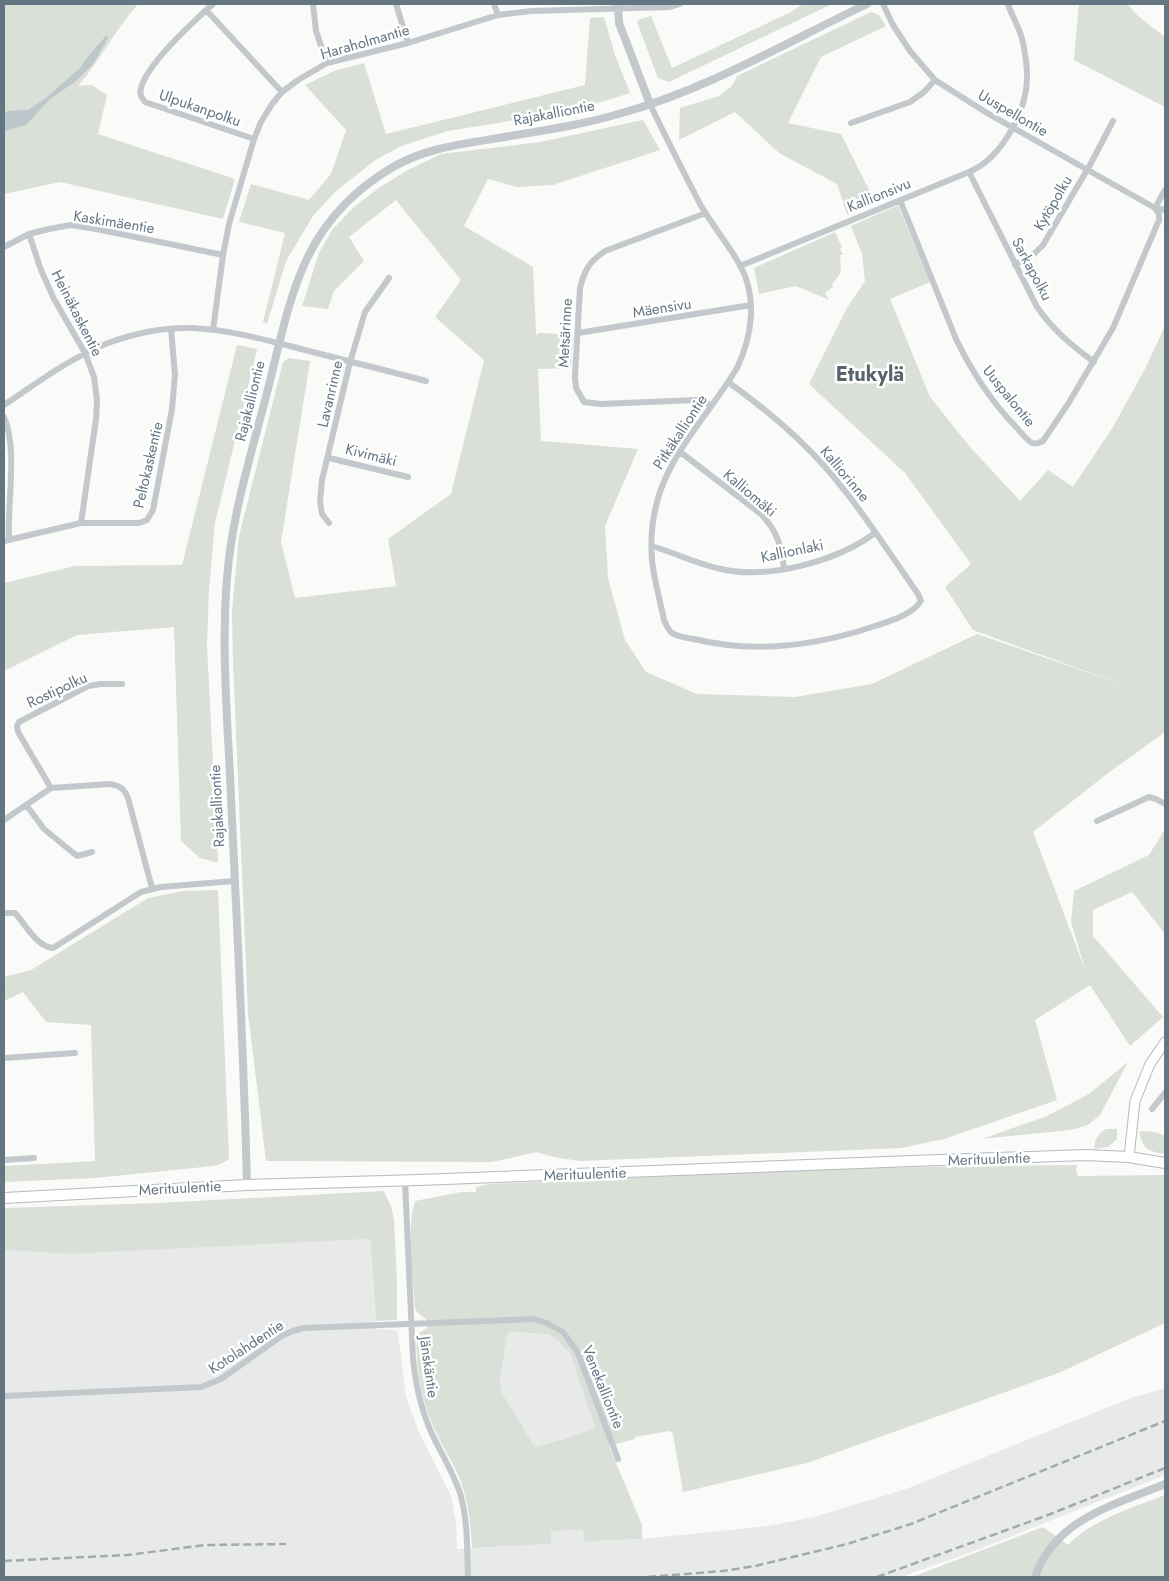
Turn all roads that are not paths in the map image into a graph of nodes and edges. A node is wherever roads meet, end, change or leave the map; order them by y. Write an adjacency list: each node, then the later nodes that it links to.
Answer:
1 (213, 4): 11 (street, Ulpukanpolku)
2 (313, 4): 14 (street)
3 (396, 4): 13 (street)
4 (494, 4): 12 (street)
5 (680, 4): 10 (street, Haraholmantie)
6 (867, 4): 17 (street, Rajakalliontie)
7 (883, 4): 15 (street, Uuspellontie)
8 (1008, 4): 20 (street, Kallionsivu)
9 (563, 7): 10 (street, Haraholmantie); 12 (street, Haraholmantie)
10 (618, 7): 17 (street)
11 (206, 10): 16 (street); 21 (street, Ulpukanpolku)
12 (498, 15): 13 (street, Haraholmantie)
13 (408, 43): 14 (street, Haraholmantie)
14 (327, 63): 16 (street, Haraholmantie)
15 (935, 80): 19 (street); 20 (street, Uuspellontie)
16 (282, 92): 21 (street, Haraholmantie)
17 (650, 104): 27 (street, Pitkäkalliontie); 38 (street, Rajakalliontie)
18 (1113, 121): 22 (street, Kytöpolku)
19 (851, 123)
20 (1012, 127): 22 (street, Uuspellontie); 23 (street, Kallionsivu)
21 (254, 139): 30 (street, Haraholmantie)
22 (1087, 169): 26 (street, Uuspellontie); 31 (street, Kytöpolku)
23 (969, 172): 25 (street, Kallionsivu); 31 (street, Sarkapolku)
24 (1165, 190): 26 (street, Uuspalontie)
25 (900, 200): 32 (street, Kallionsivu); 41 (street, Uuspalontie)
26 (1160, 211): 41 (street, Uuspalontie)
27 (706, 213): 32 (street, Pitkäkalliontie); 37 (street, Metsärinne)
28 (30, 234): 29 (street, Kaskimäentie); 30 (street, Kaskimäentie); 39 (street, Heinäkaskentie)
29 (4, 247)
30 (223, 255): 36 (street, Haraholmantie)
31 (1015, 265): 41 (street, Sarkapolku)
32 (740, 266): 34 (street, Pitkäkalliontie)
33 (389, 278): 40 (street, Lavanrinne)
34 (751, 305): 37 (street, Mäensivu); 43 (street, Pitkäkalliontie)
35 (171, 329): 36 (street); 39 (street); 50 (street, Peltokaskentie)
36 (213, 330): 38 (street)
37 (578, 333): 45 (street, Metsärinne)
38 (279, 344): 40 (street); 64 (street, Rajakalliontie)
39 (85, 353): 44 (street); 50 (street, Heinäkaskentie)
40 (350, 362): 42 (street); 48 (street, Lavanrinne)
41 (1094, 362)
42 (426, 381)
43 (728, 382): 45 (street, Pitkäkalliontie); 52 (street, Kalliorinne)
44 (4, 405)
45 (711, 406): 47 (street, Pitkäkalliontie)
46 (4, 417): 53 (street)
47 (679, 451): 54 (street, Pitkäkalliontie); 55 (street, Kalliomäki)
48 (328, 458): 49 (street, Kivimäki); 51 (street, Lavanrinne)
49 (408, 477)
50 (81, 523): 53 (street, Peltokaskentie)
51 (329, 523)
52 (875, 533): 55 (street, Kallionlaki); 56 (street, Kalliorinne)
53 (6, 540)
54 (652, 546): 55 (street, Kallionlaki); 56 (street, Pitkäkalliontie)
55 (784, 568)
56 (921, 601)
57 (122, 684): 58 (street, Rostipolku)
58 (51, 788): 60 (street); 65 (street)
59 (1165, 804): 62 (street)
60 (27, 806): 61 (street); 63 (street)
61 (4, 820)
62 (1097, 821)
63 (92, 852)
64 (234, 881): 65 (street); 77 (street, Rajakalliontie)
65 (152, 888): 66 (street)
66 (4, 913)
67 (1165, 1042): 72 (main road)
68 (75, 1054): 69 (street)
69 (4, 1058)
70 (1165, 1093): 71 (street)
71 (1152, 1109)
72 (1129, 1157): 75 (main road, Merituulentie); 76 (main road, Merituulentie)
73 (34, 1158): 74 (street)
74 (4, 1160)
75 (1165, 1163)
76 (405, 1180): 77 (main road, Merituulentie); 79 (street, Jänskäntie)
77 (248, 1185): 78 (main road, Merituulentie)
78 (4, 1198)
79 (411, 1324): 80 (street, Kotolahdentie); 81 (street, Venekalliontie); 83 (street, Jänskäntie)
80 (4, 1396)
81 (618, 1459)
82 (1165, 1484): 84 (street)
83 (468, 1577)
84 (1035, 1577)

